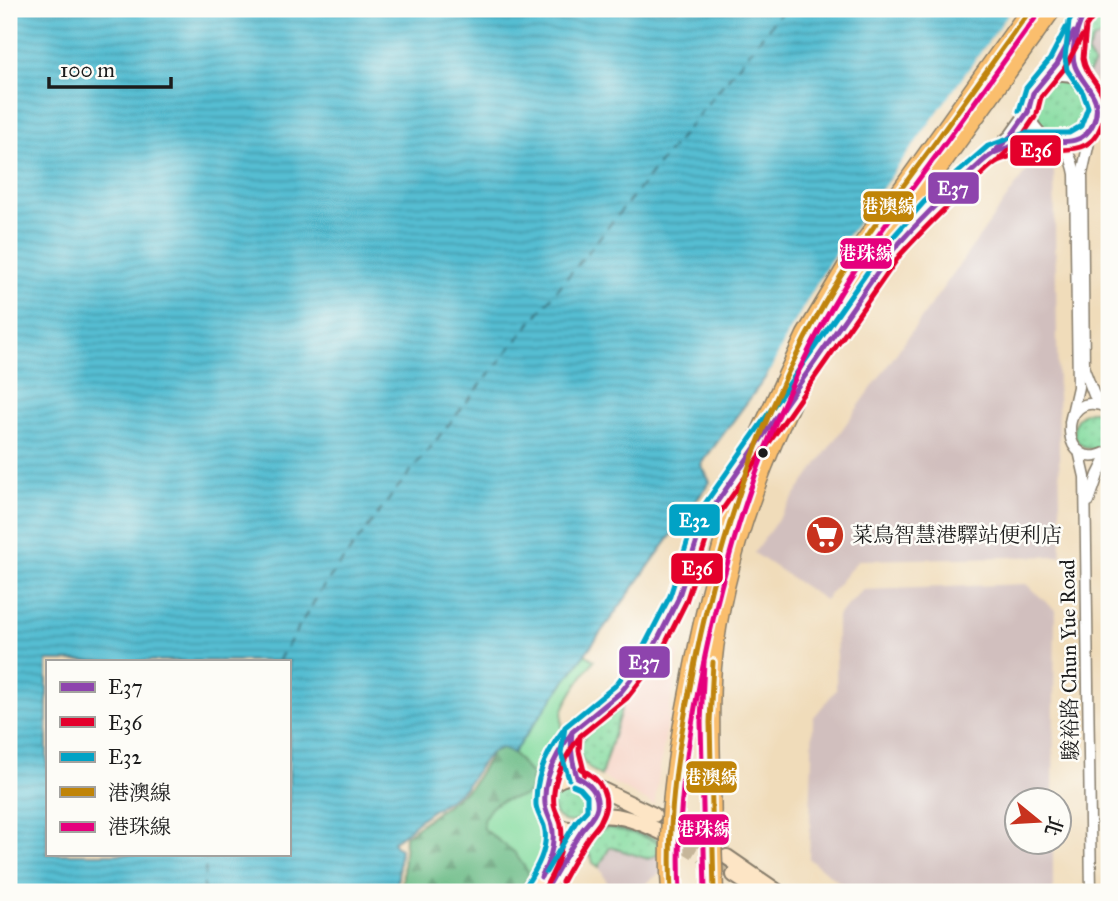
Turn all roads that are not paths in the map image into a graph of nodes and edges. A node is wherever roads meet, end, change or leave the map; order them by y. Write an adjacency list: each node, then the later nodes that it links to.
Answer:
1 (1031, 9): 29 (highway, bridge)
2 (1052, 9): 30 (highway, bridge)
3 (1087, 9): 4 (street)
4 (1079, 24): 5 (street); 6 (street)
5 (1041, 82): 6 (street); 7 (street)
6 (1085, 82): 8 (street)
7 (1028, 112): 9 (street); 10 (street)
8 (1093, 124): 9 (street); 12 (street)
9 (1054, 142): 10 (street); 13 (street)
10 (992, 154): 11 (street)
11 (893, 250)
12 (1108, 409): 13 (street)
13 (1070, 422): 14 (street, 駿裕路 Chun Yue Road)
14 (1079, 451): 15 (street); 17 (street, 駿裕路 Chun Yue Road)
15 (1109, 452): 17 (street, 駿裕路 Chun Yue Road)
16 (717, 502): 18 (street)
17 (1086, 512): 33 (street, 駿裕路 Chun Yue Road)
18 (572, 732): 19 (street); 20 (street)
19 (583, 781): 20 (main road); 21 (main road); 23 (main road)
20 (546, 794): 22 (main road)
21 (654, 815)
22 (552, 821): 23 (main road); 27 (main road)
23 (589, 822): 24 (main road); 28 (main road)
24 (665, 834)
25 (727, 857): 32 (main road)
26 (734, 875): 31 (main road)
27 (532, 892)
28 (545, 892)
29 (671, 892)
30 (714, 892)
31 (760, 892)
32 (778, 892)
33 (1091, 892)

